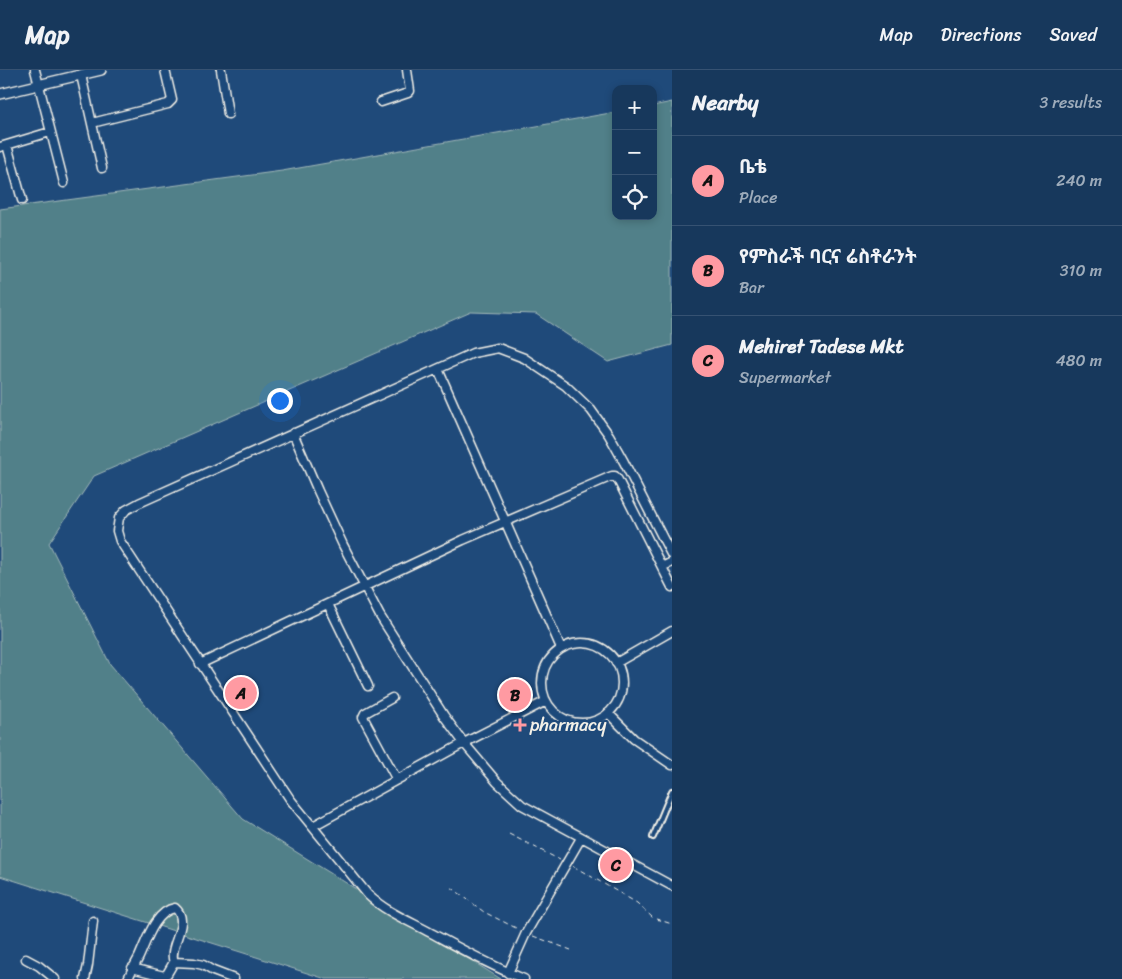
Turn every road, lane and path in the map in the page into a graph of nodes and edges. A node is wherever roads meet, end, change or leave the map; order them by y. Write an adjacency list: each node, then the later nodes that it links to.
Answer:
1 (35, 70): 7 (street)
2 (101, 70): 6 (street)
3 (165, 70): 11 (street)
4 (221, 70): 10 (street)
5 (407, 70): 9 (street)
6 (81, 75): 7 (street); 11 (street)
7 (39, 84): 8 (street); 12 (street)
8 (0, 94)
9 (381, 102)
10 (228, 114)
11 (92, 123): 14 (street)
12 (50, 132): 13 (street); 15 (street)
13 (4, 146): 16 (street)
14 (102, 168)
15 (64, 183)
16 (22, 200)
17 (438, 369): 18 (street); 19 (street); 20 (street)
18 (294, 434): 23 (street); 29 (street)
19 (504, 521): 22 (street); 23 (street); 27 (street)
20 (672, 556)
21 (672, 562): 22 (street)
22 (662, 568): 24 (street)
23 (364, 586): 25 (street); 34 (street)
24 (672, 587)
25 (328, 604): 29 (street); 30 (street)
26 (672, 631): 28 (street)
27 (562, 648): 28 (street); 32 (street)
28 (616, 663): 33 (street)
29 (200, 664): 38 (street)
30 (368, 686)
31 (392, 698): 36 (street)
32 (546, 701): 33 (street); 34 (street)
33 (608, 713): 35 (street)
34 (464, 743): 36 (street); 41 (street)
35 (672, 765)
36 (398, 780): 38 (street)
37 (672, 791): 40 (lane)
38 (314, 826): 52 (street)
39 (510, 834): 42 (path)
40 (653, 837)
41 (581, 838): 42 (street); 43 (street)
42 (567, 863): 46 (path); 47 (street)
43 (672, 886)
44 (451, 887): 47 (path)
45 (93, 920): 54 (street)
46 (672, 924)
47 (526, 933): 48 (path); 52 (street)
48 (571, 950)
49 (26, 959): 53 (street)
50 (174, 962): 51 (street); 51 (street); 56 (street)
51 (132, 968): 55 (street)
52 (508, 973): 57 (street)
53 (56, 979)
54 (85, 979)
55 (128, 979)
56 (234, 979)
57 (524, 979)

